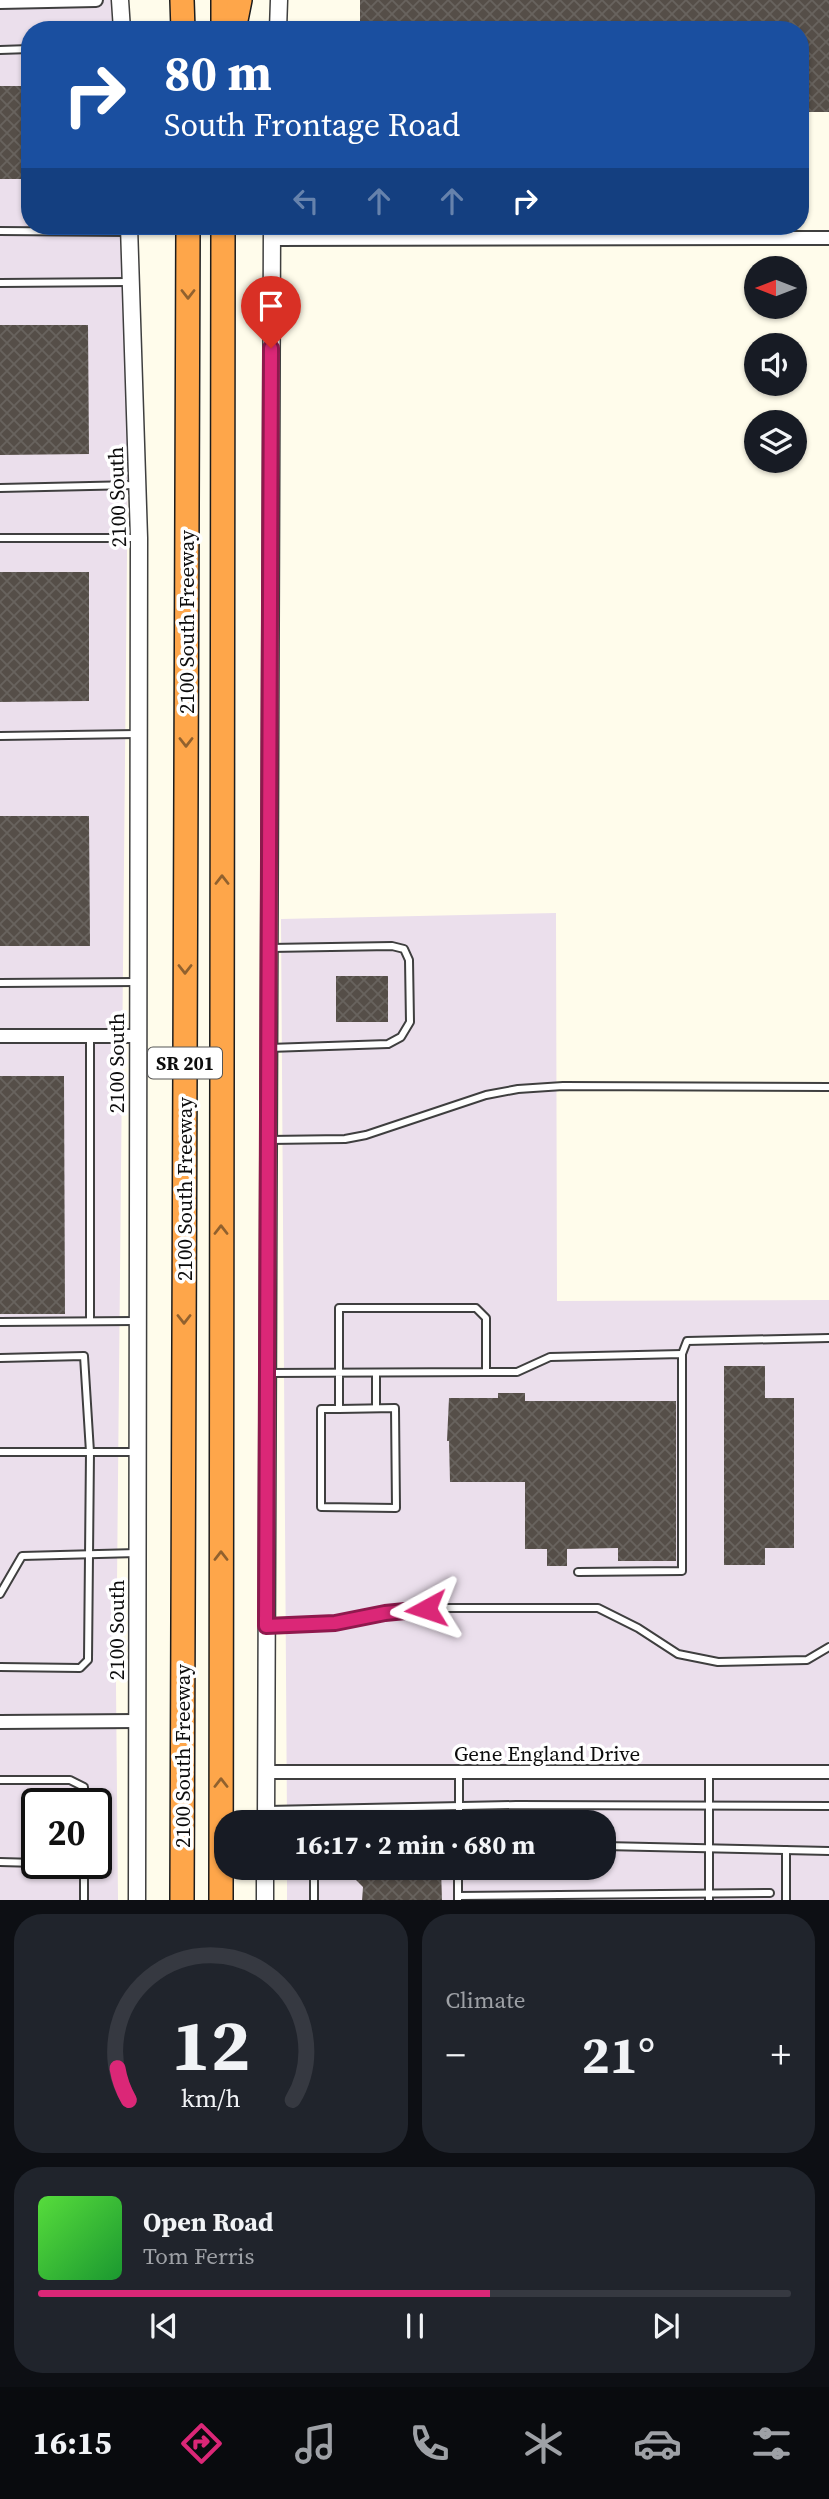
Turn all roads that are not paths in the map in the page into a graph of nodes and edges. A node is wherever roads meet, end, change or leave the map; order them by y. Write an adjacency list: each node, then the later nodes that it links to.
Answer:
1 (96, 0): 8 (street)
2 (120, 0): 10 (street)
3 (182, 0): 11 (highway)
4 (188, 0): 12 (highway)
5 (223, 0): 13 (highway)
6 (240, 0): 14 (highway)
7 (279, 0): 15 (street)
8 (23, 1): 9 (street)
9 (0, 2)
10 (121, 21)
11 (185, 21)
12 (187, 21)
13 (223, 21)
14 (236, 21)
15 (278, 21)
16 (21, 49): 17 (lane)
17 (0, 50)
18 (0, 231): 19 (lane)
19 (21, 231)
20 (129, 235): 26 (street, 2100 South)
21 (188, 235): 94 (highway, 2100 South Freeway / SR 201, one-way to 94)
22 (223, 235): 95 (highway, 2100 South Freeway / SR 201, one-way to 22)
23 (272, 235): 34 (street)
24 (550, 235): 25 (street)
25 (829, 238)
26 (131, 282): 27 (lane); 28 (street, 2100 South)
27 (0, 283)
28 (138, 485): 29 (lane); 31 (street, 2100 South)
29 (0, 488)
30 (0, 538): 31 (lane)
31 (139, 538): 32 (street, 2100 South)
32 (139, 734): 33 (lane); 35 (street, 2100 South)
33 (0, 736)
34 (268, 948): 40 (street); 40 (lane)
35 (138, 982): 36 (lane); 39 (street, 2100 South)
36 (0, 983)
37 (0, 1036): 38 (street)
38 (90, 1036): 39 (street); 43 (lane)
39 (137, 1036): 44 (street, 2100 South)
40 (267, 1048): 42 (street)
41 (829, 1087): 42 (lane)
42 (267, 1140): 50 (street)
43 (90, 1321): 44 (lane); 45 (lane)
44 (137, 1321): 57 (street, 2100 South)
45 (0, 1322)
46 (829, 1338): 47 (lane)
47 (682, 1354): 49 (lane); 60 (lane)
48 (0, 1358): 56 (lane)
49 (486, 1372): 51 (lane); 52 (lane)
50 (267, 1373): 51 (lane); 62 (street)
51 (339, 1373): 52 (lane); 54 (lane)
52 (376, 1373): 53 (lane)
53 (376, 1408): 54 (lane); 54 (lane)
54 (339, 1409)
55 (0, 1452): 56 (lane)
56 (90, 1452): 57 (lane); 58 (lane)
57 (136, 1452): 59 (street, 2100 South)
58 (90, 1553): 59 (lane); 61 (lane); 64 (lane)
59 (137, 1553): 65 (street, 2100 South)
60 (578, 1572)
61 (0, 1594)
62 (266, 1626): 63 (lane); 67 (street)
63 (829, 1647)
64 (0, 1667)
65 (136, 1721): 66 (street); 93 (street, 2100 South)
66 (0, 1722)
67 (266, 1772): 68 (street, Gene England Drive); 77 (street)
68 (459, 1772): 69 (street, Gene England Drive); 75 (lane)
69 (709, 1772): 70 (street, Gene England Drive); 73 (lane)
70 (829, 1772)
71 (0, 1780): 72 (lane)
72 (84, 1788)
73 (709, 1805): 74 (lane); 75 (lane); 80 (lane)
74 (829, 1806)
75 (459, 1807): 76 (lane)
76 (314, 1809): 78 (lane)
77 (266, 1810)
78 (307, 1810)
79 (616, 1846): 80 (lane)
80 (709, 1849): 81 (lane); 90 (lane)
81 (786, 1850): 82 (lane); 98 (lane)
82 (829, 1851)
83 (0, 1862): 84 (lane)
84 (21, 1863)
85 (84, 1879): 92 (lane)
86 (265, 1880): 96 (street)
87 (314, 1880): 97 (lane)
88 (458, 1880): 91 (lane)
89 (770, 1893): 90 (lane)
90 (709, 1897): 91 (lane)
91 (458, 1898)
92 (84, 1900)
93 (137, 1900)
94 (182, 1900)
95 (221, 1900)
96 (265, 1900)
97 (314, 1900)
98 (786, 1900)

